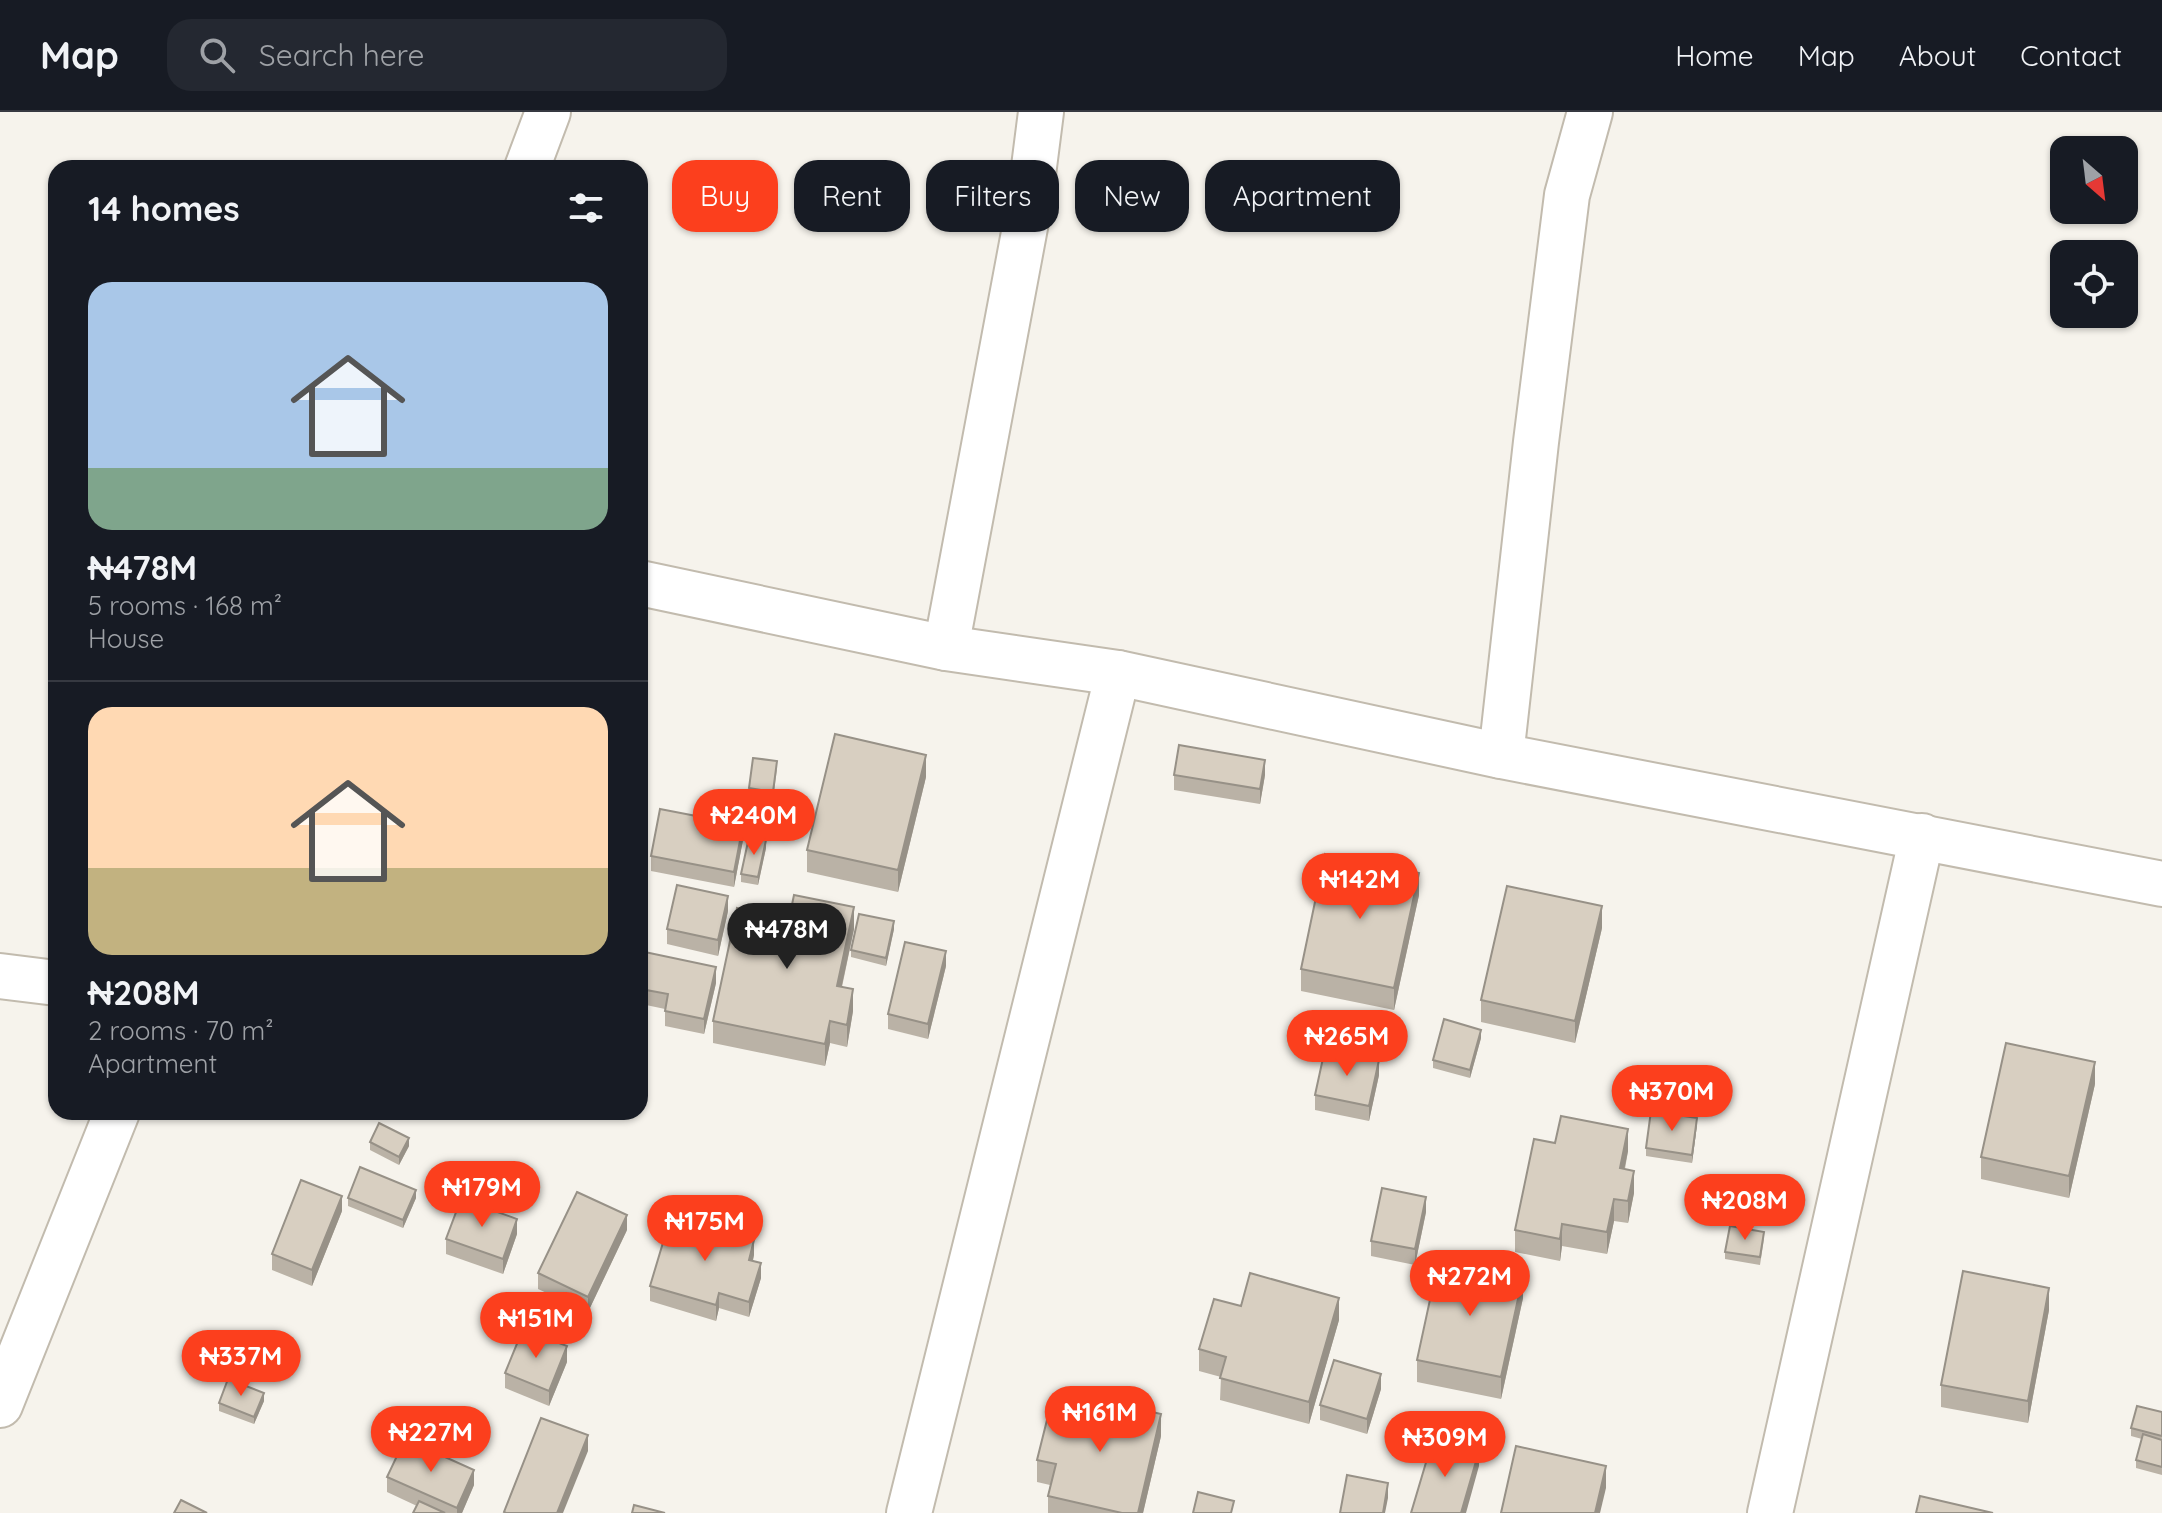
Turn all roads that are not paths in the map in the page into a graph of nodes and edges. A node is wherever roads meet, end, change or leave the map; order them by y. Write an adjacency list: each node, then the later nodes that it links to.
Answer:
1 (548, 112): 4 (street)
2 (1041, 112): 6 (street)
3 (1590, 112): 8 (street)
4 (530, 160)
5 (648, 585): 6 (street)
6 (946, 648): 7 (street)
7 (1118, 673): 8 (street); 15 (street)
8 (1501, 756): 9 (street)
9 (1922, 836): 10 (street); 16 (street)
10 (2162, 884)
11 (0, 976): 12 (street)
12 (48, 982)
13 (114, 1120): 14 (street)
14 (0, 1405)
15 (909, 1513)
16 (1770, 1513)

